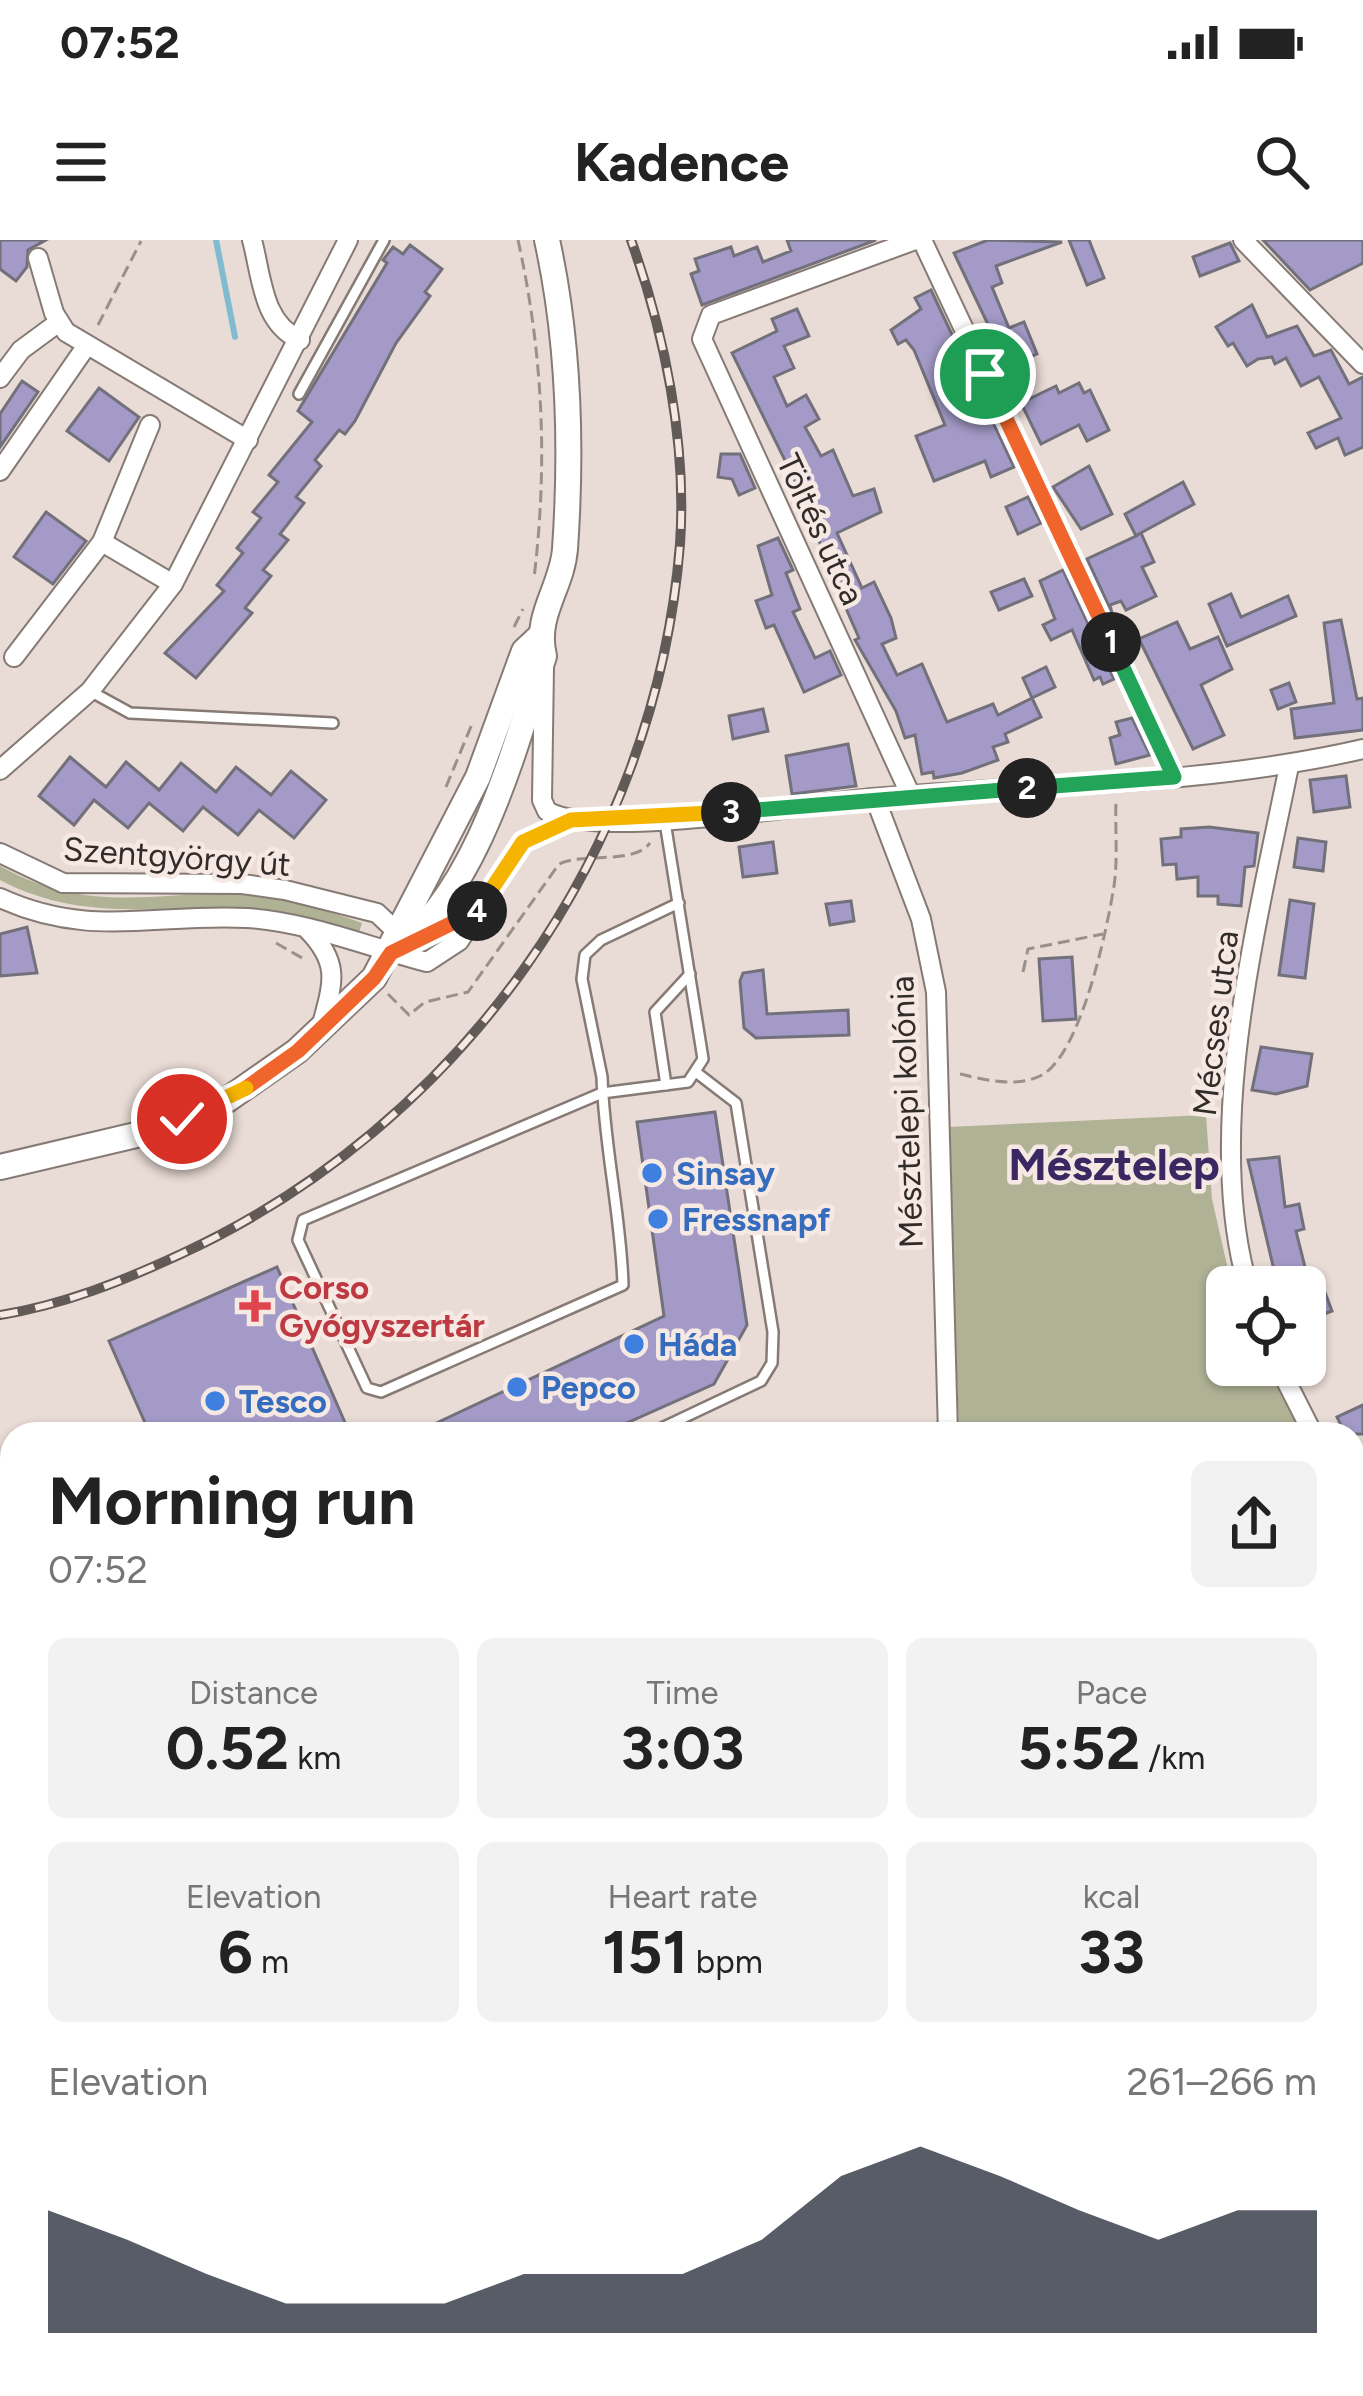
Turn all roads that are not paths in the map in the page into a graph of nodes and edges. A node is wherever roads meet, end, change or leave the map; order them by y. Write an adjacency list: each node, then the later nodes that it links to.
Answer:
1 (252, 240): 9 (street)
2 (348, 240): 9 (street)
3 (384, 240): 13 (lane)
4 (547, 240): 19 (street)
5 (918, 240): 26 (street); 27 (street, Töltés utca)
6 (1244, 240): 11 (street)
7 (38, 258): 8 (street)
8 (59, 322): 10 (street); 12 (street)
9 (300, 340): 15 (street)
10 (85, 348): 15 (street); 16 (street)
11 (1363, 364)
12 (0, 378)
13 (298, 394)
14 (150, 425): 17 (street)
15 (248, 440): 18 (street)
16 (0, 471)
17 (102, 542): 18 (street); 20 (street)
18 (173, 584): 21 (street)
19 (542, 646): 30 (street); 36 (street); 36 (street)
20 (14, 657)
21 (90, 691): 22 (lane); 25 (street)
22 (334, 722)
23 (1363, 749): 24 (street)
24 (1289, 766): 26 (street); 43 (street, Mécses utca)
25 (0, 770)
26 (1174, 777): 27 (street)
27 (911, 796): 28 (street)
28 (875, 798): 29 (street); 46 (street, Mésztelepi kolónia)
29 (664, 818): 30 (street); 33 (lane)
30 (571, 820): 34 (street)
31 (0, 853): 36 (street, Szentgyörgy út)
32 (0, 898): 35 (street, Szentgyörgy út)
33 (679, 903): 37 (lane); 41 (lane)
34 (474, 914): 36 (street); 36 (street)
35 (308, 930): 36 (street, Szentgyörgy út); 38 (street)
36 (395, 934): 38 (street)
37 (690, 974): 39 (lane); 40 (lane)
38 (320, 1028): 42 (street)
39 (697, 1073): 40 (lane); 45 (lane)
40 (666, 1085): 41 (lane)
41 (602, 1093): 41 (lane)
42 (0, 1167)
43 (1242, 1266)
44 (1289, 1386): 47 (street)
45 (676, 1422)
46 (948, 1422)
47 (1307, 1422)

